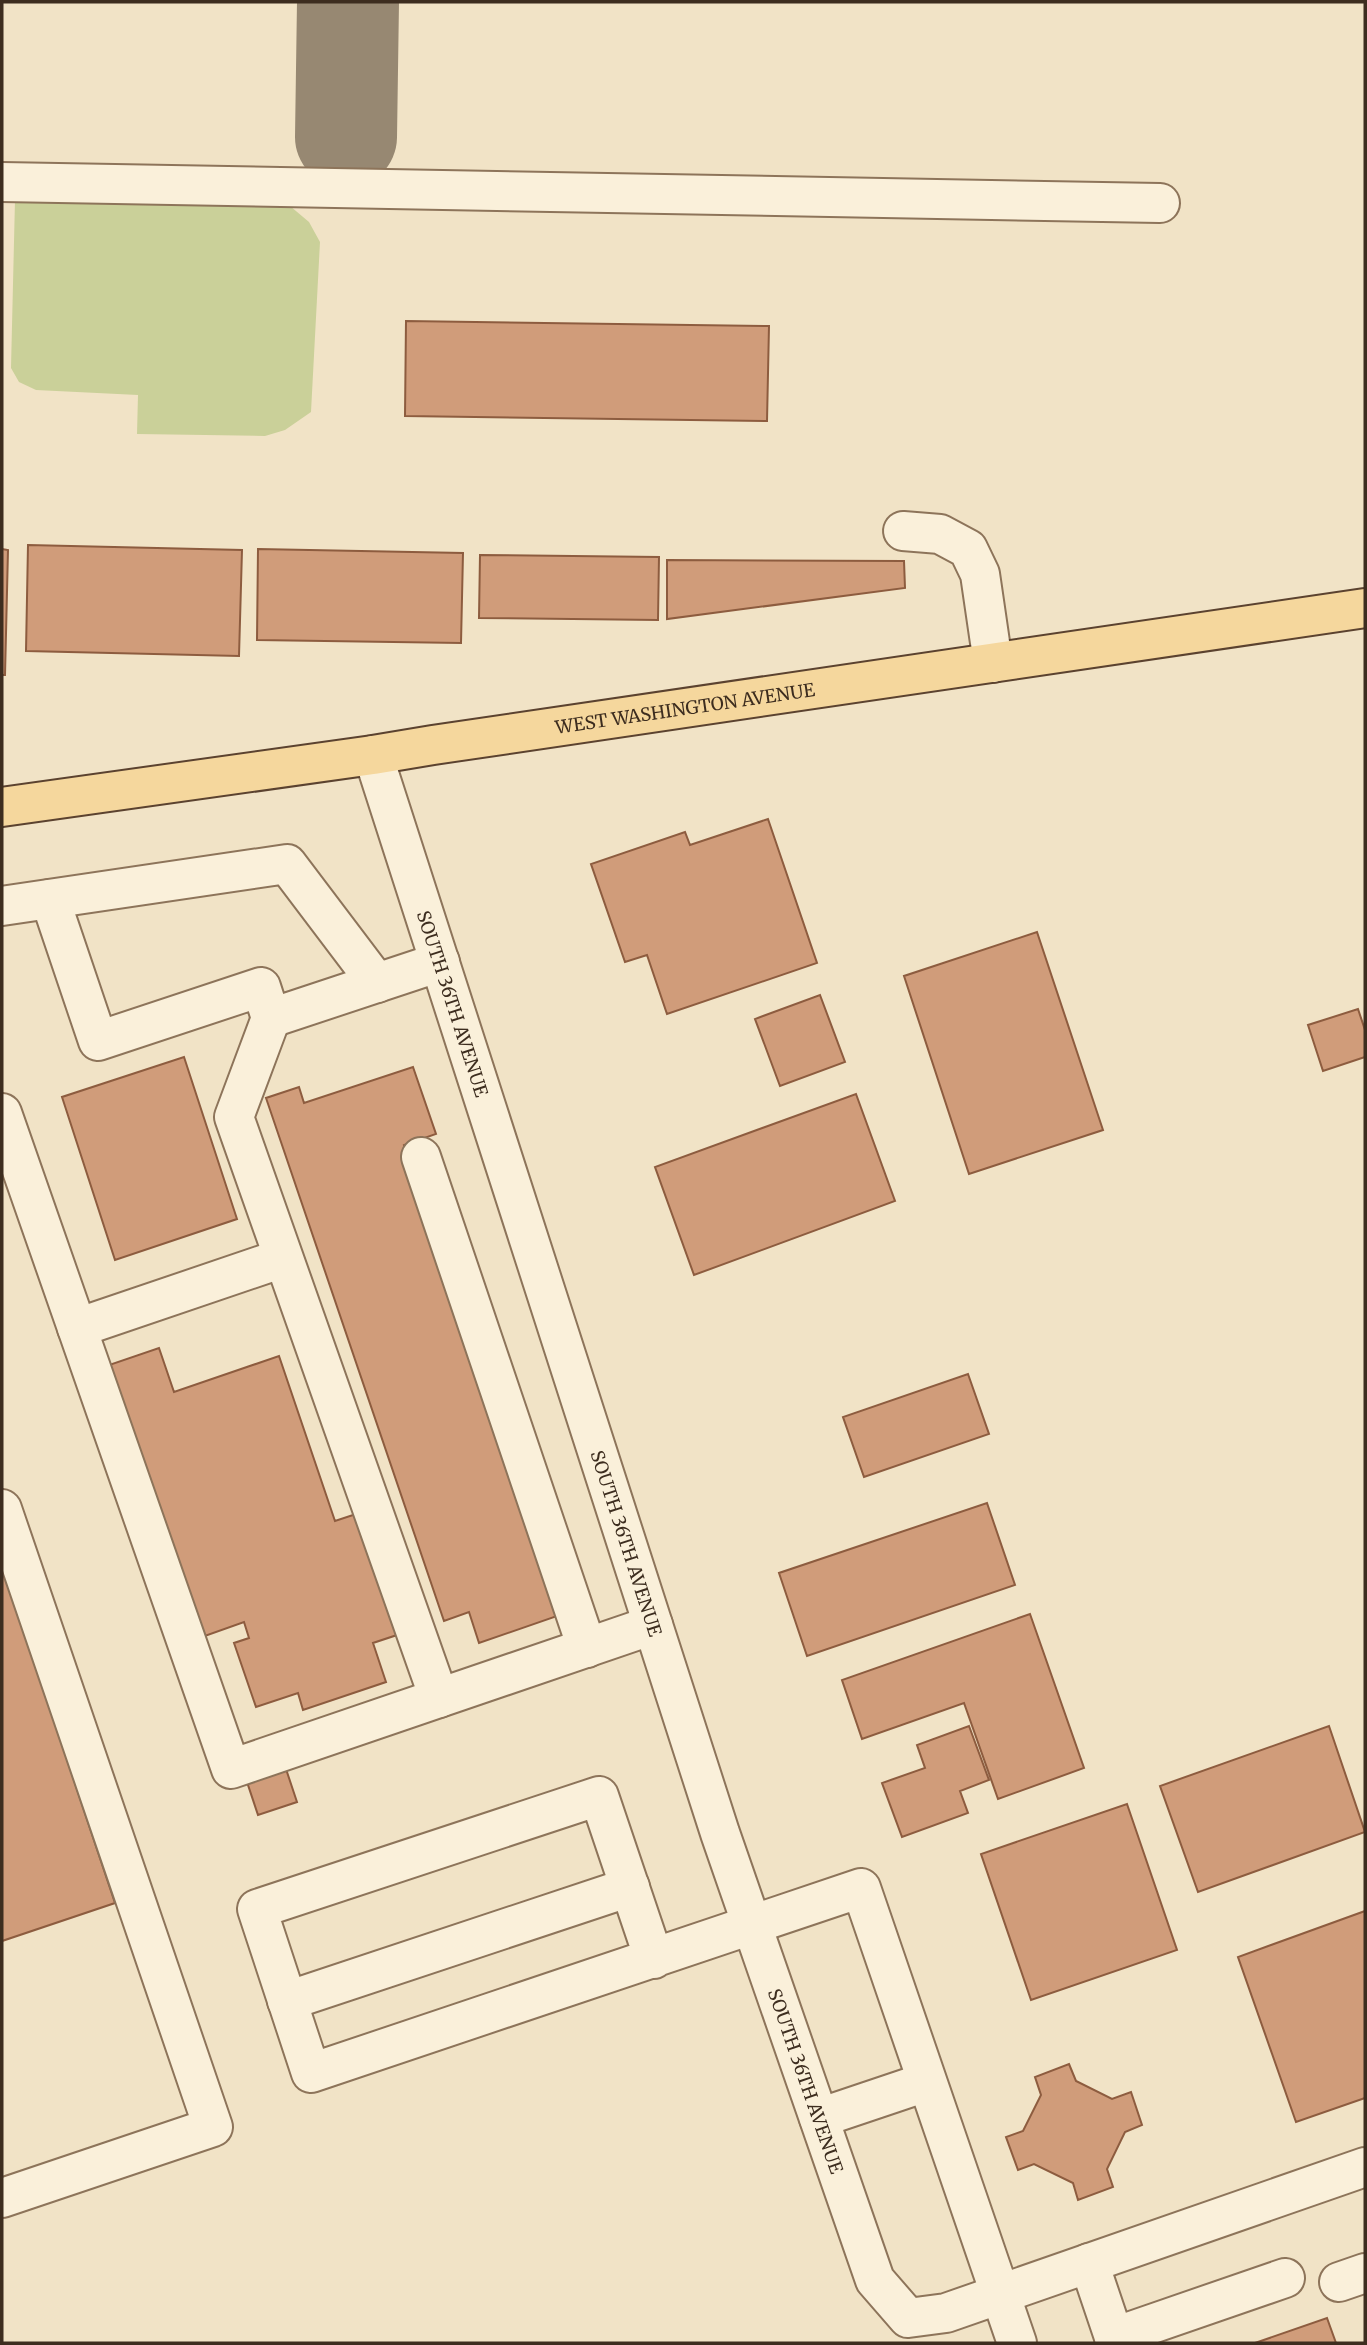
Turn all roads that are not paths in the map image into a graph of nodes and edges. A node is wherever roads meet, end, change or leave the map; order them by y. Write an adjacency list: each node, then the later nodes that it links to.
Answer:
1 (2, 182): 2 (street)
2 (1160, 203)
3 (903, 531): 5 (street)
4 (1365, 608): 5 (main road, WEST WASHINGTON AVENUE)
5 (993, 663): 6 (main road, WEST WASHINGTON AVENUE)
6 (373, 755): 7 (main road, WEST WASHINGTON AVENUE); 10 (street, SOUTH 36TH AVENUE)
7 (2, 807)
8 (51, 899): 9 (street); 11 (street); 12 (street)
9 (2, 906)
10 (440, 962): 11 (street); 18 (street, SOUTH 36TH AVENUE)
11 (377, 983): 12 (street)
12 (271, 1018): 15 (street)
13 (2, 1113): 16 (street)
14 (421, 1157): 19 (street)
15 (284, 1258): 16 (street); 20 (street)
16 (77, 1328): 20 (street)
17 (2, 1509): 28 (street)
18 (653, 1625): 19 (street); 22 (street, SOUTH 36TH AVENUE)
19 (587, 1648): 20 (street)
20 (439, 1698)
21 (630, 1887): 23 (street); 24 (street); 24 (street)
22 (752, 1925): 23 (street); 25 (street); 26 (street, SOUTH 36TH AVENUE)
23 (654, 1959): 24 (street)
24 (287, 2001)
25 (926, 2082): 26 (street); 31 (street)
26 (819, 2118): 31 (street, SOUTH 36TH AVENUE)
27 (1365, 2167): 29 (street)
28 (2, 2198)
29 (1089, 2263): 31 (street); 32 (street)
30 (1285, 2278): 32 (street)
31 (1000, 2295): 33 (street)
32 (1115, 2340)
33 (1017, 2343)

